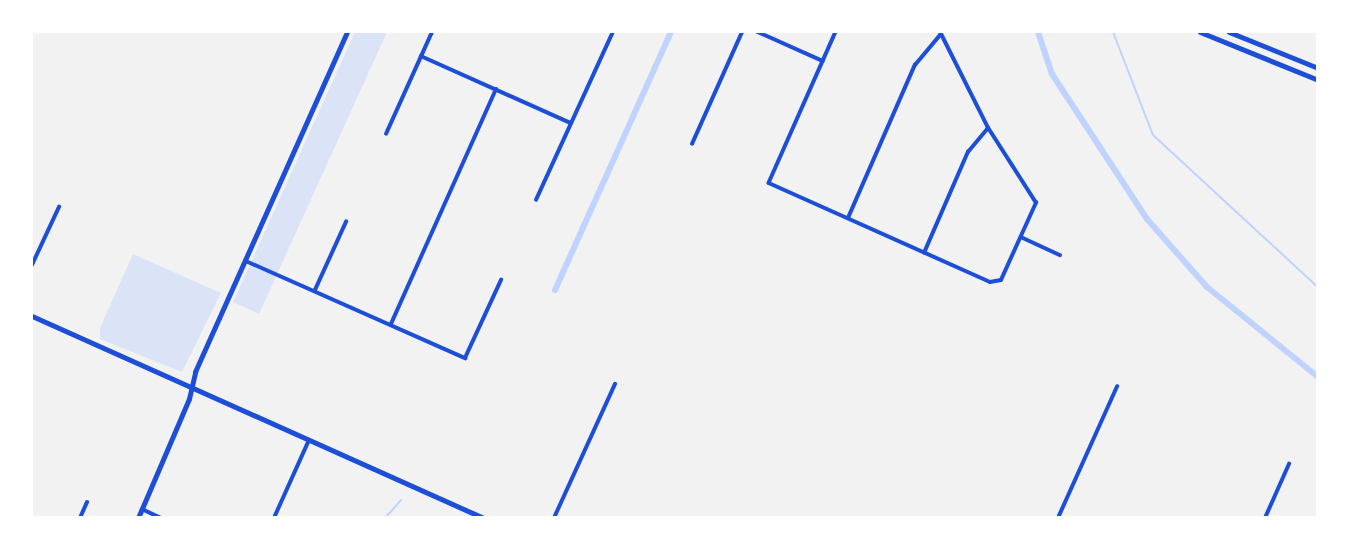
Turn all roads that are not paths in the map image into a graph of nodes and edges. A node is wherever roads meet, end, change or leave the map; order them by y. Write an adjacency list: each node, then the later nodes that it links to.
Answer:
1 (347, 32): 26 (street)
2 (432, 32): 10 (street)
3 (613, 32): 15 (street)
4 (743, 32): 18 (street)
5 (758, 32): 11 (street)
6 (836, 32): 11 (street)
7 (1200, 32): 13 (main road)
8 (1229, 32): 12 (main road)
9 (941, 33): 16 (street); 21 (street)
10 (421, 56): 14 (street); 17 (street)
11 (823, 61): 21 (street)
12 (1318, 68)
13 (1318, 80)
14 (496, 89): 15 (street); 31 (street)
15 (571, 123): 19 (street)
16 (988, 128): 23 (street); 24 (street)
17 (386, 134)
18 (692, 144)
19 (536, 201)
20 (59, 206): 27 (street)
21 (848, 218): 24 (street)
22 (346, 222): 29 (street)
23 (1020, 237): 24 (street); 25 (street)
24 (924, 253)
25 (1060, 255)
26 (246, 261): 29 (street); 33 (street)
27 (32, 265)
28 (501, 280): 31 (street)
29 (315, 291): 31 (street)
30 (32, 316): 33 (main road)
31 (390, 324)
32 (615, 384): 44 (street)
33 (192, 386): 35 (main road); 38 (street)
34 (1117, 387): 45 (street)
35 (310, 439): 42 (street); 43 (main road)
36 (1289, 464): 46 (street)
37 (88, 502): 39 (street)
38 (142, 509): 40 (street); 41 (street)
39 (80, 517)
40 (138, 517)
41 (161, 517)
42 (274, 517)
43 (484, 517)
44 (554, 517)
45 (1058, 517)
46 (1265, 517)

